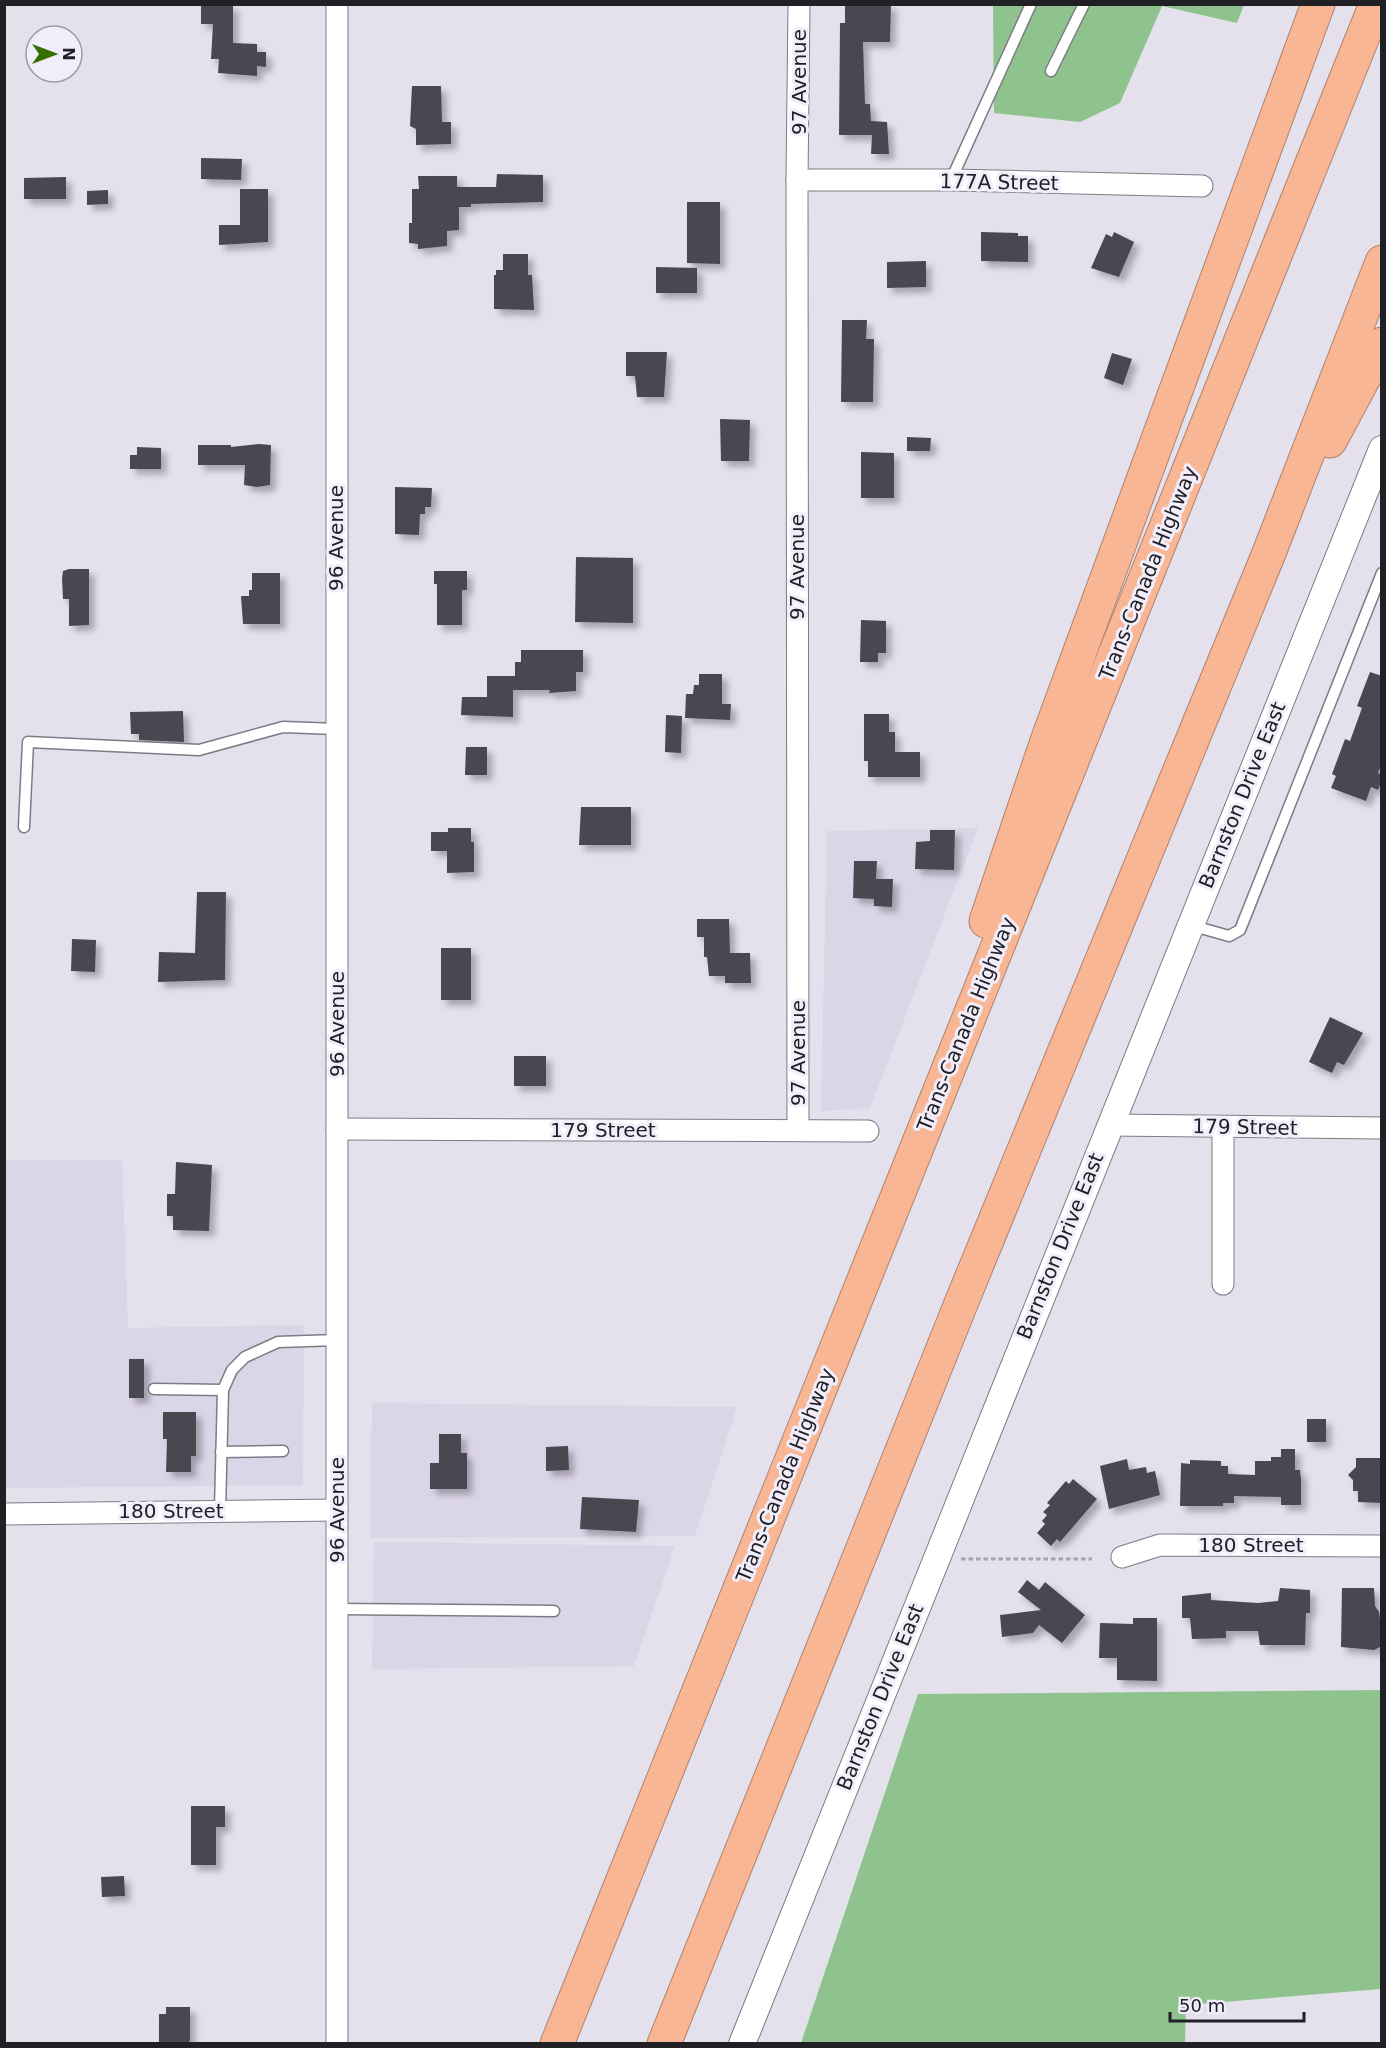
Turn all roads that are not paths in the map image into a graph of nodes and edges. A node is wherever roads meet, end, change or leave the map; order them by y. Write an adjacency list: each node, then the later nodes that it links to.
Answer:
1 (336, 4): 18 (street, 96 Avenue)
2 (800, 4): 9 (street, 97 Avenue)
3 (1031, 4): 10 (lane)
4 (1084, 4): 8 (lane)
5 (1318, 4): 13 (highway)
6 (1334, 4): 13 (highway)
7 (1376, 4): 27 (highway, Trans-Canada Highway)
8 (1051, 71)
9 (796, 180): 10 (street, 177A Street); 25 (street, 97 Avenue)
10 (951, 180): 11 (street, 177A Street)
11 (1202, 186)
12 (1382, 262): 16 (highway)
13 (1205, 315): 27 (highway)
14 (1382, 344): 16 (highway)
15 (1379, 463): 20 (street, Barnston Drive East)
16 (1269, 553): 43 (highway)
17 (1382, 573): 20 (lane)
18 (336, 729): 19 (lane); 24 (street, 96 Avenue)
19 (24, 827)
20 (1190, 924): 21 (street, Barnston Drive East)
21 (1109, 1125): 22 (street, 179 Street); 44 (street, Barnston Drive East)
22 (1223, 1127): 23 (street, 179 Street); 28 (street)
23 (1382, 1128)
24 (338, 1129): 25 (street, 179 Street); 29 (street, 96 Avenue)
25 (798, 1130): 26 (street, 179 Street)
26 (868, 1131)
27 (866, 1272): 42 (highway, Trans-Canada Highway)
28 (1223, 1284)
29 (338, 1340): 31 (lane); 35 (street, 96 Avenue)
30 (154, 1389): 31 (lane)
31 (223, 1390): 33 (lane)
32 (283, 1451): 33 (lane)
33 (221, 1452): 34 (lane)
34 (220, 1510): 35 (street, 180 Street); 36 (street, 180 Street)
35 (338, 1510): 39 (street, 96 Avenue)
36 (4, 1514)
37 (1382, 1546): 38 (street, 180 Street)
38 (1122, 1557)
39 (337, 1609): 40 (lane); 41 (street, 96 Avenue)
40 (554, 1611)
41 (337, 2043)
42 (558, 2043)
43 (664, 2043)
44 (742, 2043)

